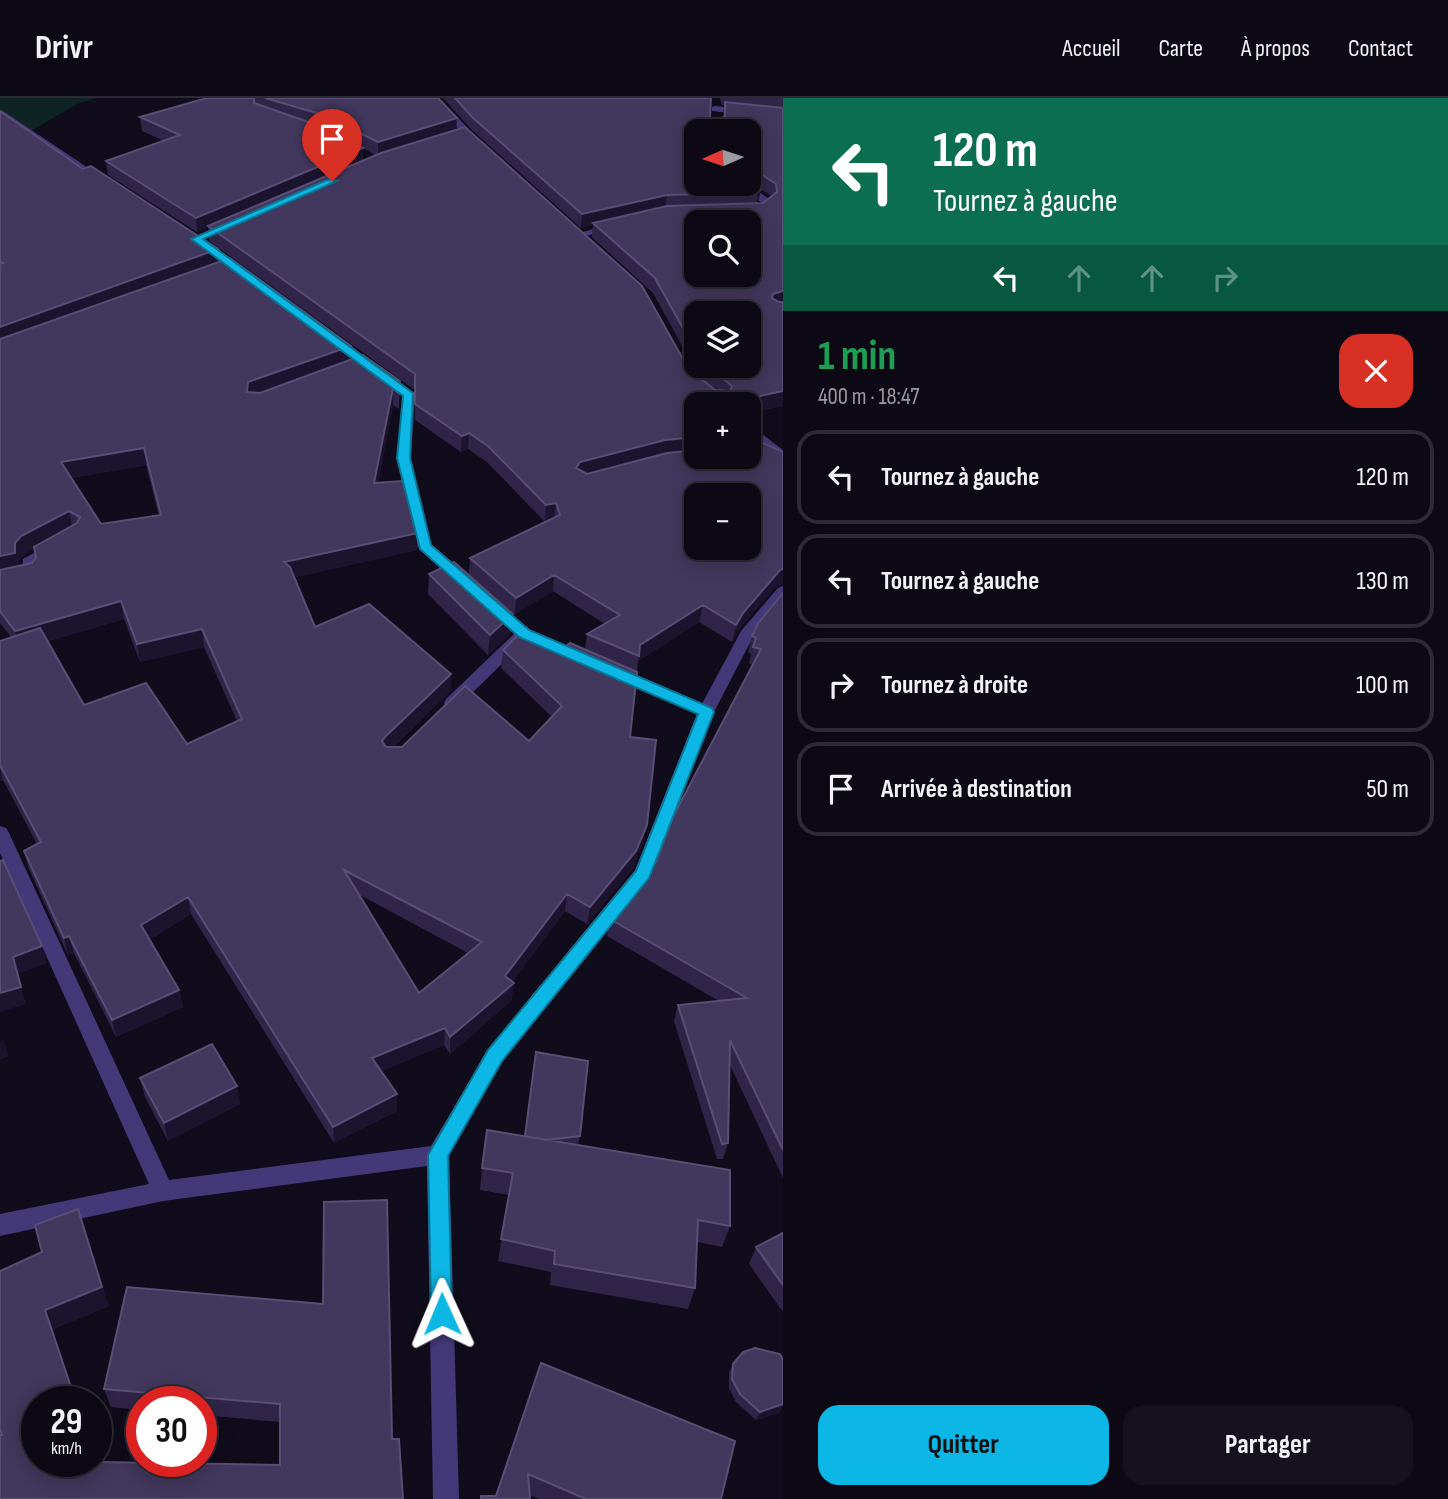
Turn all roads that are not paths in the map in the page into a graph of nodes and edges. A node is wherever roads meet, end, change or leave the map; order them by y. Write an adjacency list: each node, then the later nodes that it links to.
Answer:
1 (435, 98): 5 (street)
2 (715, 103): 4 (street)
3 (0, 113): 8 (street)
4 (783, 116)
5 (467, 134): 6 (street); 7 (street)
6 (454, 138)
7 (487, 152)
8 (118, 191)
9 (759, 196): 10 (street)
10 (761, 211)
11 (627, 223): 13 (street)
12 (567, 226): 13 (street)
13 (577, 235): 14 (street)
14 (587, 244)
15 (323, 331): 21 (street)
16 (761, 442): 17 (street)
17 (783, 457)
18 (74, 535): 19 (street)
19 (0, 582)
20 (783, 591): 25 (street)
21 (524, 634): 22 (street); 24 (street)
22 (561, 649)
23 (597, 665): 25 (street)
24 (444, 711)
25 (706, 712): 27 (street)
26 (0, 833): 28 (street)
27 (438, 1155): 28 (street); 30 (street)
28 (163, 1191): 29 (street)
29 (0, 1225)
30 (446, 1499)

